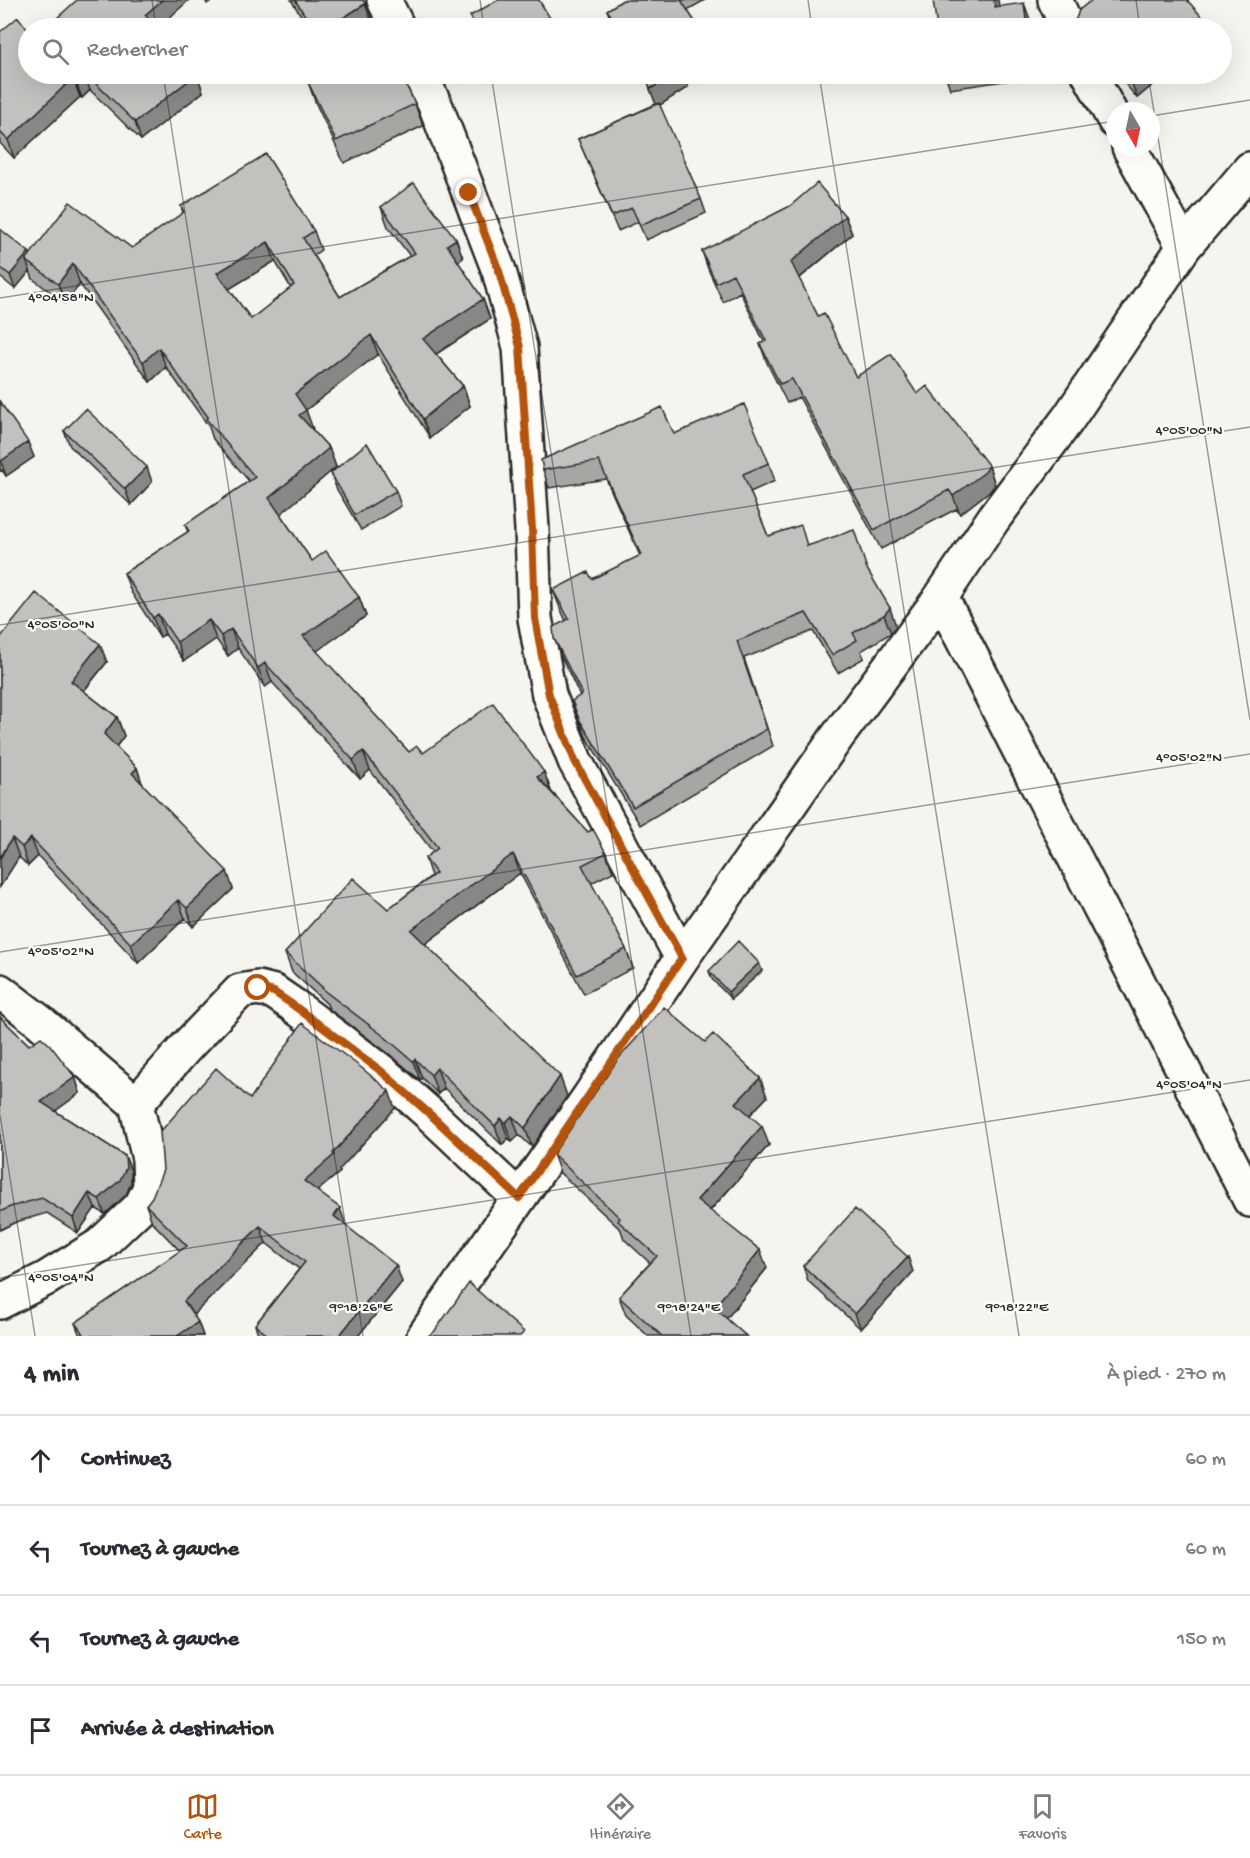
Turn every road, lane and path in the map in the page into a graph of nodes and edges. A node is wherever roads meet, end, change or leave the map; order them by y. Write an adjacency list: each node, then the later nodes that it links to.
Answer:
1 (384, 0): 3 (street)
2 (1055, 0): 4 (street)
3 (393, 18)
4 (1063, 18)
5 (425, 84): 12 (street)
6 (1095, 84): 7 (street)
7 (1106, 105)
8 (1134, 156): 10 (street)
9 (1250, 169): 10 (street)
10 (1184, 247): 11 (street)
11 (941, 597): 12 (street); 16 (street)
12 (682, 958): 15 (street)
13 (0, 992): 14 (street)
14 (136, 1104): 15 (street); 17 (street)
15 (519, 1198): 18 (street)
16 (1250, 1200)
17 (0, 1302)
18 (424, 1336)

